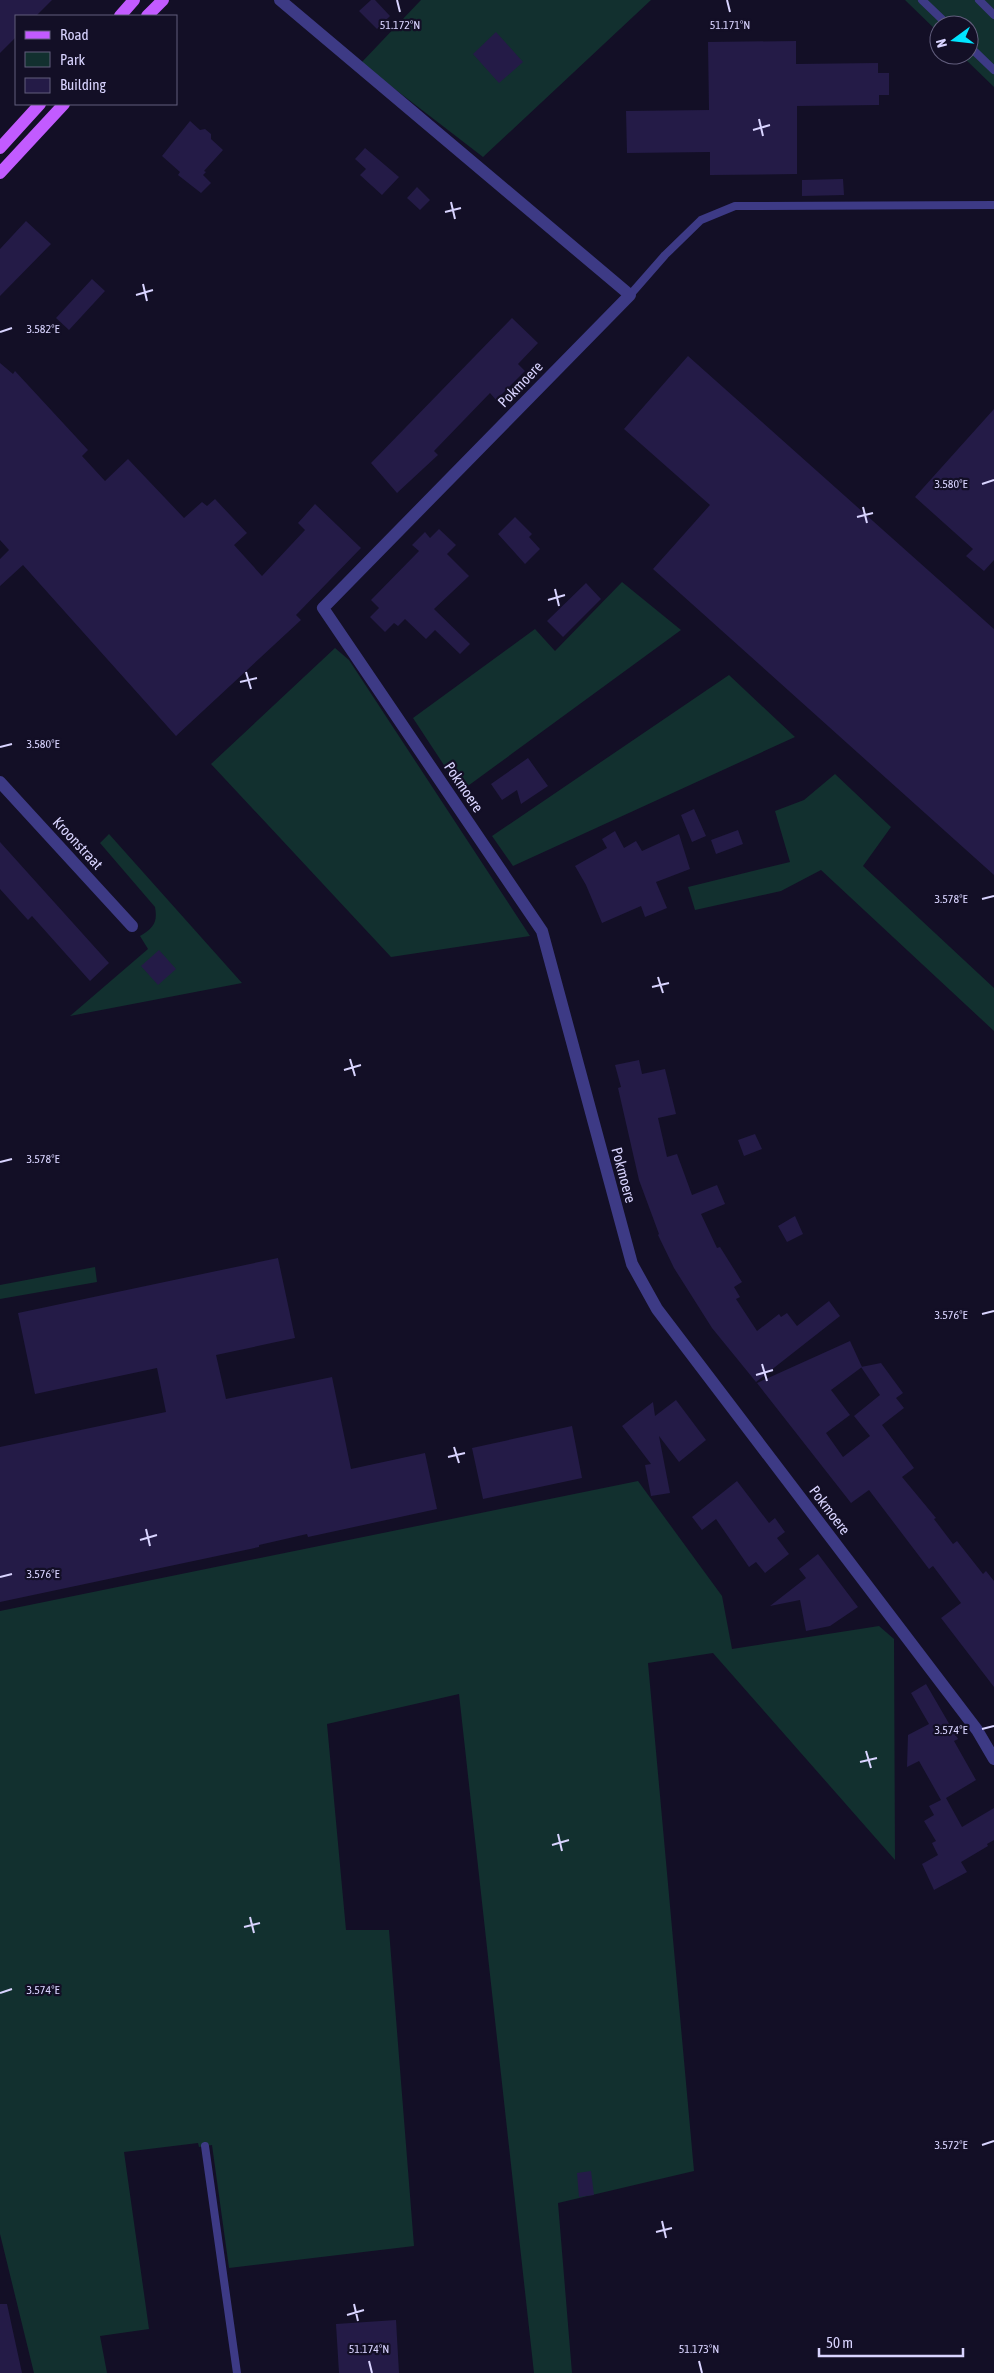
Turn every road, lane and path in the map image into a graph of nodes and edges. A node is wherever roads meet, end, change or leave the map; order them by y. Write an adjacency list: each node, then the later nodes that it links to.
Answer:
1 (134, 0): 6 (main road)
2 (163, 0): 7 (main road)
3 (280, 0): 17 (street)
4 (922, 0): 8 (lane)
5 (978, 0): 9 (lane)
6 (121, 15)
7 (148, 15)
8 (938, 15)
9 (994, 15)
10 (979, 54): 11 (lane)
11 (993, 66)
12 (39, 105): 14 (main road)
13 (63, 105): 15 (main road)
14 (0, 148)
15 (0, 173)
16 (994, 206): 17 (lane)
17 (630, 295): 20 (street, Pokmoere)
18 (0, 782): 19 (street, Kroonstraat)
19 (132, 926)
20 (994, 1759)
21 (205, 2146): 22 (lane)
22 (237, 2373)

